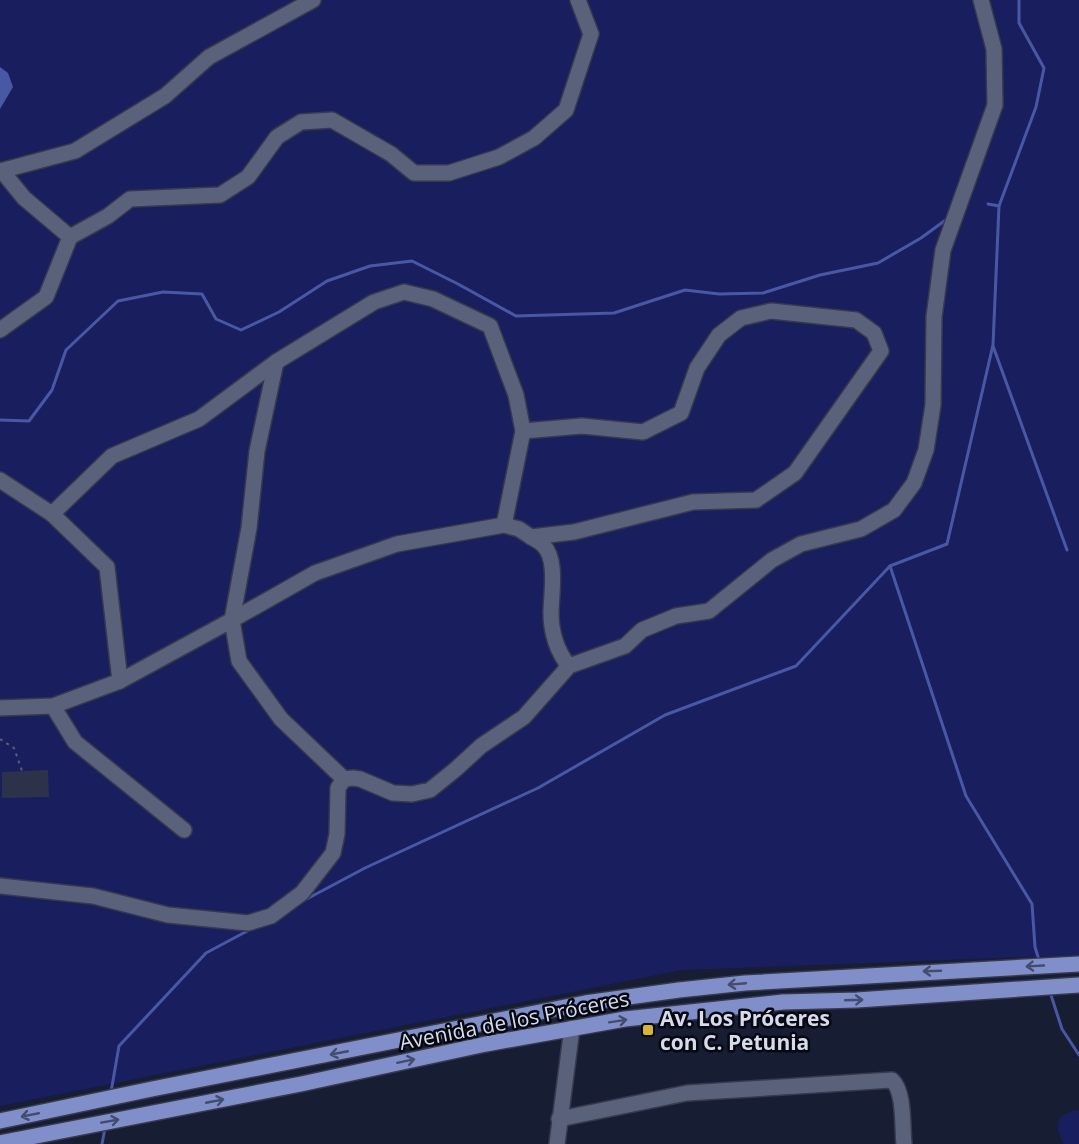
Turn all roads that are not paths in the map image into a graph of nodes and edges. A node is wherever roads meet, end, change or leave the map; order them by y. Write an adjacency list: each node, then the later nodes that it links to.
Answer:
1 (313, 0): 4 (street)
2 (578, 0): 5 (street)
3 (981, 0): 14 (street)
4 (1, 171): 5 (street)
5 (70, 237): 6 (street)
6 (0, 330)
7 (276, 362): 8 (street); 10 (street); 13 (street)
8 (523, 431): 11 (street); 12 (street)
9 (0, 480): 10 (street)
10 (52, 514): 15 (street)
11 (504, 525): 12 (street); 13 (street)
12 (531, 537): 14 (street)
13 (232, 620): 15 (street); 18 (street)
14 (569, 666): 18 (street)
15 (120, 681): 16 (street)
16 (53, 706): 17 (street); 19 (street)
17 (0, 708)
18 (344, 779): 20 (street)
19 (184, 830)
20 (0, 886)
21 (1079, 964): 25 (main road, Avenida de los Próceres, one-way to 25)
22 (1079, 985): 23 (main road, Avenida de los Próceres, one-way to 22)
23 (572, 1028): 24 (street); 26 (main road, Avenida de los Próceres, one-way to 23)
24 (559, 1119): 27 (street); 28 (street)
25 (0, 1121)
26 (0, 1143)
27 (557, 1144)
28 (903, 1144)

